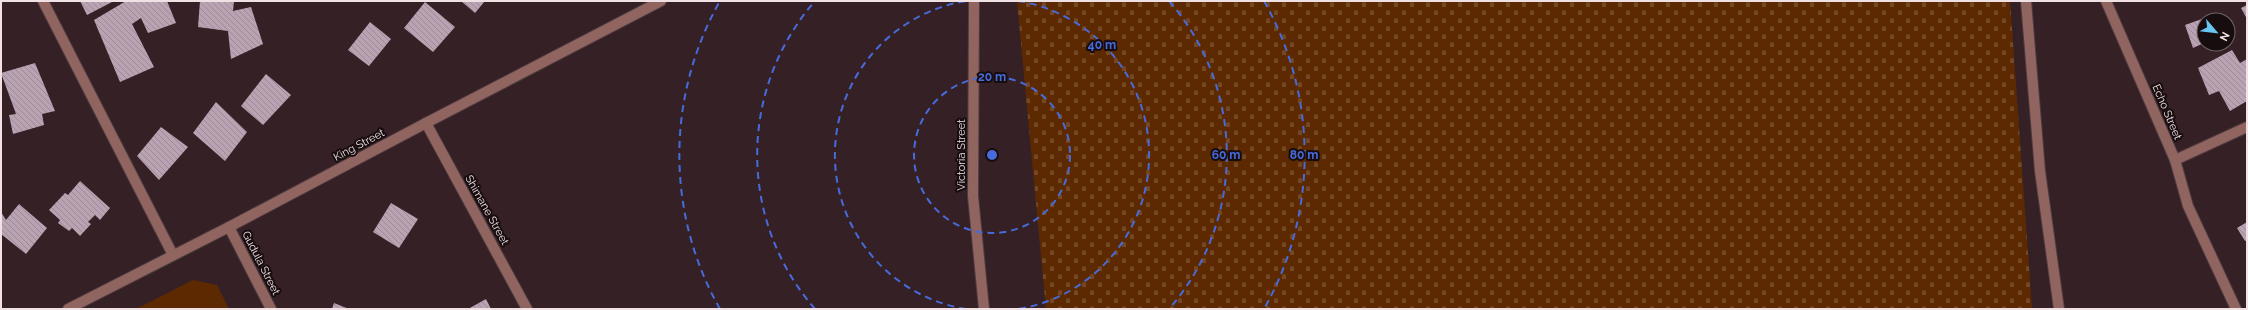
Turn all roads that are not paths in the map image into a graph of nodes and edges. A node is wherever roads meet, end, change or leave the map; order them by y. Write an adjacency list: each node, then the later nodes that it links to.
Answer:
1 (43, 1): 10 (street)
2 (661, 1): 6 (street, King Street)
3 (974, 1): 14 (street, Victoria Street)
4 (2026, 1): 15 (street)
5 (2106, 1): 8 (street, Echo Street)
6 (426, 122): 9 (street, King Street); 13 (street, Shimane Street)
7 (2247, 127): 8 (street)
8 (2175, 160): 16 (street, Echo Street)
9 (229, 227): 10 (street, King Street); 12 (street, Gudula Street)
10 (172, 255): 11 (street, King Street)
11 (68, 309)
12 (272, 309)
13 (527, 309)
14 (984, 309)
15 (2059, 309)
16 (2236, 309)

